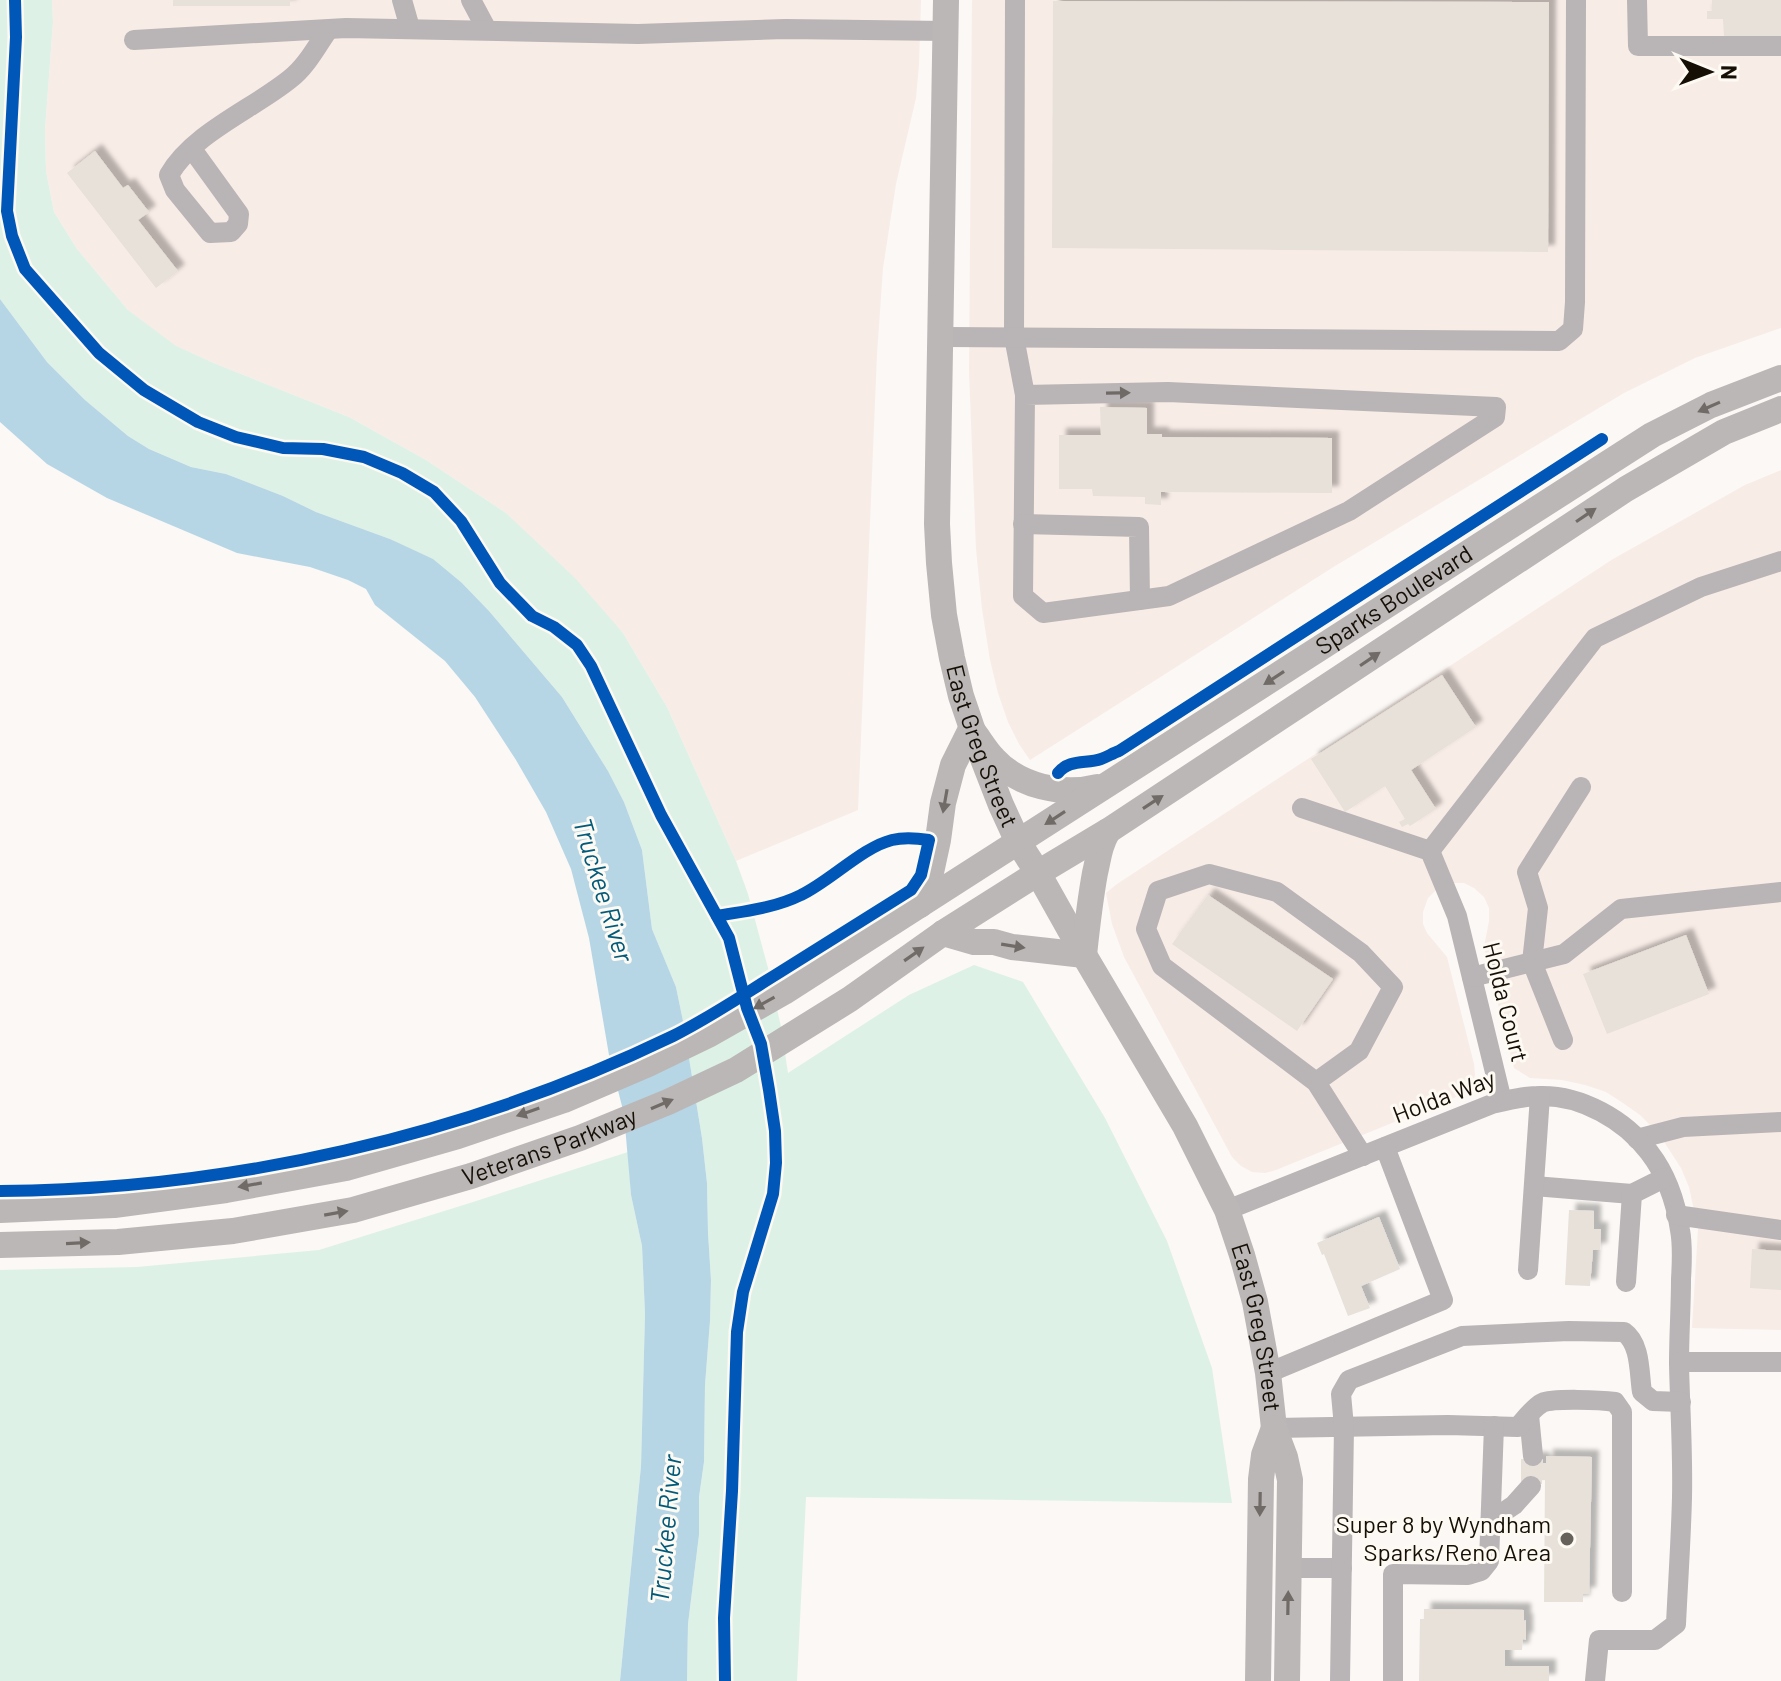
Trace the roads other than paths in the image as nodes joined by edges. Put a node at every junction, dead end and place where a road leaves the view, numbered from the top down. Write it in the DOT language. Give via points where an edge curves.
graph roads {
  1 [pos="402,0"];
  2 [pos="471,0"];
  3 [pos="946,0"];
  4 [pos="1015,0"];
  5 [pos="1576,0"];
  6 [pos="1637,0"];
  7 [pos="410,28"];
  8 [pos="328,30"];
  9 [pos="487,30"];
  10 [pos="946,31"];
  11 [pos="134,40"];
  12 [pos="1781,46"];
  13 [pos="192,149"];
  14 [pos="948,337"];
  15 [pos="1014,337"];
  16 [pos="1781,378"];
  17 [pos="1025,395"];
  18 [pos="1781,409"];
  19 [pos="1023,524"];
  20 [pos="1781,561"];
  21 [pos="1140,600"];
  22 [pos="971,729"];
  23 [pos="1108,784"];
  24 [pos="1581,787"];
  25 [pos="1302,808"];
  26 [pos="1108,831"];
  27 [pos="1018,842"];
  28 [pos="1430,851"];
  29 [pos="1038,873"];
  30 [pos="1781,892"];
  31 [pos="920,905"];
  32 [pos="943,933"];
  33 [pos="1084,955"];
  34 [pos="1532,962"];
  35 [pos="1472,977"];
  36 [pos="1563,1040"];
  37 [pos="1316,1082"];
  38 [pos="1540,1096"];
  39 [pos="1502,1101"];
  40 [pos="1781,1122"];
  41 [pos="1637,1139"];
  42 [pos="1385,1147"];
  43 [pos="1363,1156"];
  44 [pos="1664,1178"];
  45 [pos="1534,1186"];
  46 [pos="1632,1194"];
  47 [pos="0,1210"];
  48 [pos="1227,1210"];
  49 [pos="1676,1215"];
  50 [pos="1781,1230"];
  51 [pos="0,1245"];
  52 [pos="1528,1270"];
  53 [pos="1626,1282"];
  54 [pos="1679,1362"];
  55 [pos="1781,1362"];
  56 [pos="1268,1373"];
  57 [pos="1645,1395"];
  58 [pos="1681,1402"];
  59 [pos="1619,1408"];
  60 [pos="1529,1415"];
  61 [pos="1494,1426"];
  62 [pos="1344,1427"];
  63 [pos="1274,1428"];
  64 [pos="1533,1456"];
  65 [pos="1531,1486"];
  66 [pos="1490,1521"];
  67 [pos="1288,1568"];
  68 [pos="1342,1568"];
  69 [pos="1622,1592"];
  70 [pos="1258,1681"];
  71 [pos="1287,1681"];
  72 [pos="1340,1681"];
  73 [pos="1393,1681"];
  74 [pos="1595,1681"];
  1 -- 7 [label="street"];
  2 -- 9 [label="street"];
  3 -- 10 [label="main road, East Greg Street"];
  4 -- 15 [label="street"];
  5 -- 15 [label="street" via="1575,302 1573,329 1559,341"];
  6 -- 12 [label="street" via="1638,46"];
  7 -- 8 [label="street"];
  7 -- 9 [label="street"];
  8 -- 11 [label="street"];
  8 -- 13 [label="street" via="293,77"];
  9 -- 10 [label="street"];
  10 -- 22 [label="main road, East Greg Street" via="938,550 944,615"];
  14 -- 15 [label="street"];
  15 -- 17 [label="street"];
  16 -- 23 [label="main road, Sparks Boulevard, one-way" via="1652,435"];
  17 -- 19 [label="street"];
  17 -- 21 [label="street, one-way" via="1168,392 1496,407 1495,417 1349,511 1169,596"];
  26 -- 18 [label="main road, Sparks Boulevard, one-way" via="1626,489 1724,432"];
  19 -- 21 [label="street" via="1139,527"];
  19 -- 21 [label="street" via="1023,596 1043,613"];
  20 -- 28 [label="street" via="1701,587 1595,638"];
  22 -- 23 [label="main road" via="995,760 1019,778 1060,791"];
  22 -- 27 [label="main road, East Greg Street"];
  22 -- 31 [label="main road, one-way" via="953,765"];
  23 -- 27 [label="main road, Sparks Boulevard, one-way"];
  24 -- 34 [label="street" via="1527,872 1538,908"];
  25 -- 28 [label="street"];
  26 -- 29 [label="main road, Sparks Boulevard"];
  26 -- 33 [label="main road" via="1096,862"];
  27 -- 29 [label="main road, East Greg Street"];
  27 -- 31 [label="main road, Veterans Parkway"];
  28 -- 35 [label="street, Holda Court" via="1457,916"];
  29 -- 32 [label="main road, Veterans Parkway"];
  29 -- 33 [label="main road, East Greg Street"];
  30 -- 34 [label="street" via="1621,909 1564,954"];
  31 -- 47 [label="main road, Veterans Parkway, one-way" via="710,1034 564,1100 458,1136 346,1168 226,1190 114,1205"];
  32 -- 33 [label="main road, one-way" via="974,942"];
  51 -- 32 [label="main road, Veterans Parkway, one-way" via="118,1242 233,1231 353,1210 471,1176 580,1138 736,1070"];
  33 -- 48 [label="main road, East Greg Street" via="1185,1126"];
  34 -- 35 [label="street"];
  34 -- 36 [label="street"];
  35 -- 39 [label="street, Holda Court"];
  37 -- 37 [label="street" via="1162,966 1146,929 1158,891 1209,874 1277,892 1361,953 1393,987 1359,1051"];
  37 -- 43 [label="street"];
  38 -- 39 [label="street, Holda Way"];
  38 -- 41 [label="street, Holda Way" via="1587,1105"];
  38 -- 45 [label="street"];
  39 -- 42 [label="street, Holda Way"];
  40 -- 41 [label="street" via="1683,1127"];
  41 -- 44 [label="street, Holda Way"];
  42 -- 43 [label="street, Holda Way"];
  42 -- 56 [label="street" via="1443,1300"];
  43 -- 48 [label="street, Holda Way"];
  44 -- 46 [label="street"];
  44 -- 49 [label="street, Holda Way"];
  45 -- 46 [label="street"];
  45 -- 52 [label="street"];
  46 -- 53 [label="street"];
  48 -- 56 [label="main road, East Greg Street" via="1255,1302"];
  49 -- 50 [label="street"];
  49 -- 54 [label="street, Holda Way" via="1682,1262"];
  54 -- 55 [label="street"];
  54 -- 58 [label="street, Holda Way"];
  56 -- 63 [label="main road, East Greg Street"];
  57 -- 58 [label="street" via="1653,1401"];
  57 -- 59 [label="street"];
  57 -- 62 [label="street" via="1633,1341 1624,1332 1462,1336 1349,1380 1341,1394"];
  58 -- 74 [label="street, Holda Way" via="1676,1624 1655,1640 1599,1640"];
  59 -- 60 [label="street" via="1604,1400 1553,1401"];
  59 -- 69 [label="street"];
  60 -- 61 [label="street" via="1518,1427"];
  60 -- 64 [label="street"];
  61 -- 62 [label="street"];
  61 -- 66 [label="street"];
  62 -- 63 [label="street"];
  62 -- 68 [label="street"];
  63 -- 67 [label="main road, East Greg Street" via="1290,1480"];
  63 -- 70 [label="main road, East Greg Street, one-way" via="1261,1479"];
  65 -- 66 [label="street"];
  66 -- 73 [label="street" via="1489,1561 1481,1571 1393,1574"];
  67 -- 68 [label="street"];
  71 -- 67 [label="main road, East Greg Street, one-way"];
  68 -- 72 [label="street"];
}
